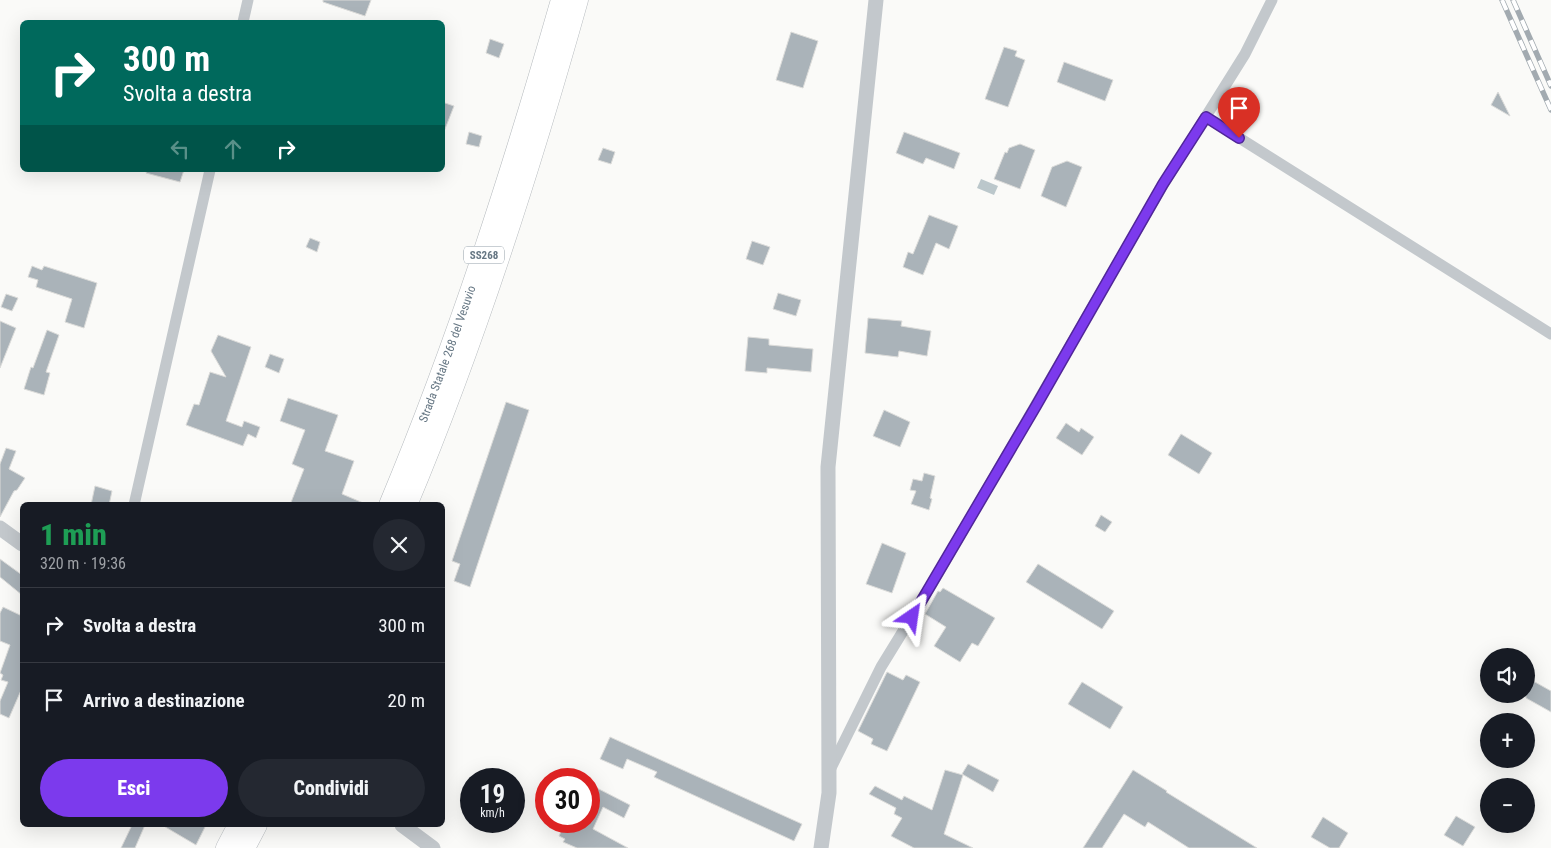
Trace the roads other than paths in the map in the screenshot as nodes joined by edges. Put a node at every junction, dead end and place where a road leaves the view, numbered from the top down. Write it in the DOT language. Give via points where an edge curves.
graph roads {
  1 [pos="248,0"];
  2 [pos="561,0"];
  3 [pos="578,0"];
  4 [pos="876,0"];
  5 [pos="1272,0"];
  6 [pos="243,20"];
  7 [pos="1206,117"];
  8 [pos="210,172"];
  9 [pos="1551,334"];
  10 [pos="135,502"];
  11 [pos="390,502"];
  12 [pos="408,502"];
  13 [pos="0,528"];
  14 [pos="20,543"];
  15 [pos="829,772"];
  16 [pos="237,827"];
  17 [pos="256,827"];
  18 [pos="405,827"];
  19 [pos="226,848"];
  20 [pos="245,848"];
  21 [pos="433,848"];
  22 [pos="821,848"];
  1 -- 6 [label="street"];
  2 -- 11 [label="highway, Strada Statale 268 del Vesuvio / SS268" via="483,258"];
  3 -- 12 [label="highway, Strada Statale 268 del Vesuvio / SS268" via="499,262"];
  4 -- 15 [label="street" via="828,467"];
  5 -- 7 [label="street" via="1245,54"];
  7 -- 9 [label="street"];
  7 -- 15 [label="street" via="1163,184 881,667"];
  8 -- 10 [label="street"];
  13 -- 14 [label="street"];
  15 -- 22 [label="street"];
  16 -- 19 [label="highway"];
  17 -- 20 [label="highway"];
  18 -- 21 [label="street"];
}
